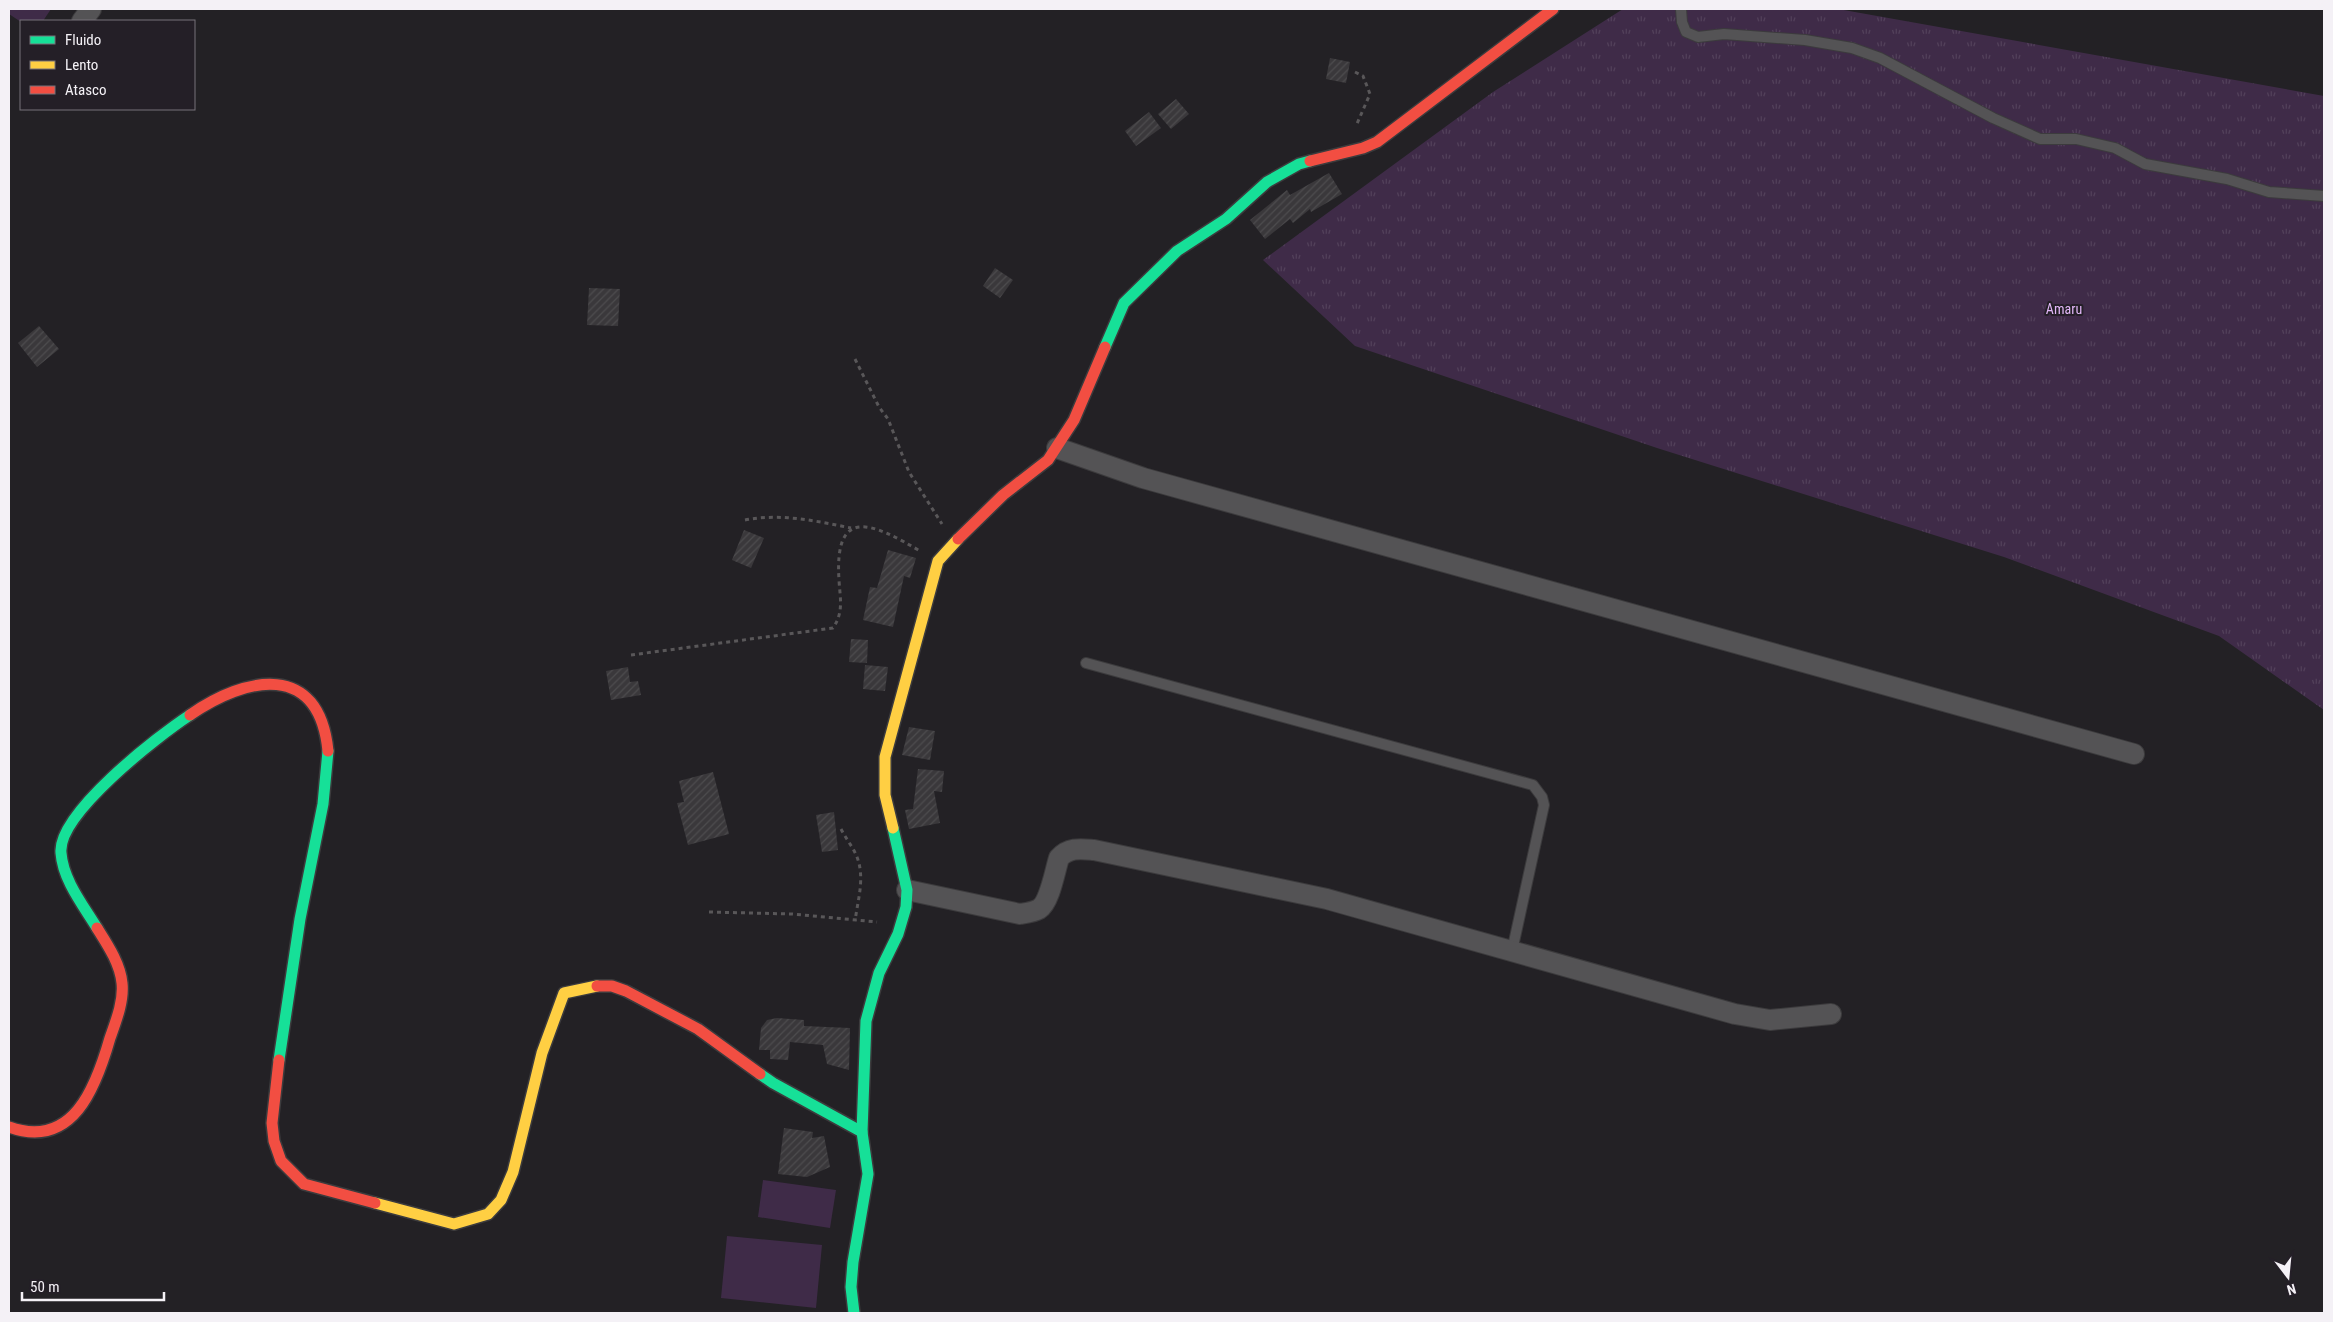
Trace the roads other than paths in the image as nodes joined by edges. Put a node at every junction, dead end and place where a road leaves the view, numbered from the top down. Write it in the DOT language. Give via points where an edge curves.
graph roads {
  1 [pos="91,9"];
  2 [pos="1553,9"];
  3 [pos="1681,9"];
  4 [pos="83,20"];
  5 [pos="2324,196"];
  6 [pos="1057,448"];
  7 [pos="1086,663"];
  8 [pos="2134,754"];
  9 [pos="907,890"];
  10 [pos="1512,951"];
  11 [pos="1831,1014"];
  12 [pos="9,1127"];
  13 [pos="862,1132"];
  14 [pos="854,1313"];
  1 -- 4 [label="street"];
  2 -- 6 [label="street" via="1378,142 1299,164 1267,182 1226,219 1177,251 1124,303 1074,420"];
  3 -- 5 [label="lane" via="1686,32 1698,37 1724,34 1804,40 1852,48 1880,58 2040,139 2076,139 2115,148 2145,164 2227,179 2269,192"];
  6 -- 8 [label="street" via="1143,478"];
  6 -- 9 [label="street" via="1048,460 1003,495 953,542 938,561 885,757 885,795"];
  7 -- 10 [label="lane" via="1533,785 1544,805"];
  9 -- 10 [label="street" via="1020,914 1040,908 1045,902 1063,853 1076,849 1094,850 1327,899"];
  9 -- 13 [label="street" via="898,934 879,973 866,1021"];
  10 -- 11 [label="street" via="1735,1014 1770,1020"];
  12 -- 13 [label="street" via="32,1134 45,1132 60,1127 72,1117 89,1094 103,1064 123,989 121,976 104,936 64,873 59,855 62,835 80,809 115,776 208,702 235,691 284,684 309,698 323,721 327,745 324,806 309,868 272,1122 274,1142 284,1168 304,1184 454,1224 488,1214 501,1200 513,1172 542,1053 557,1007 564,994 594,986 626,990 668,1012 698,1029 773,1083"];
  13 -- 14 [label="street" via="868,1174 853,1262"];
}
